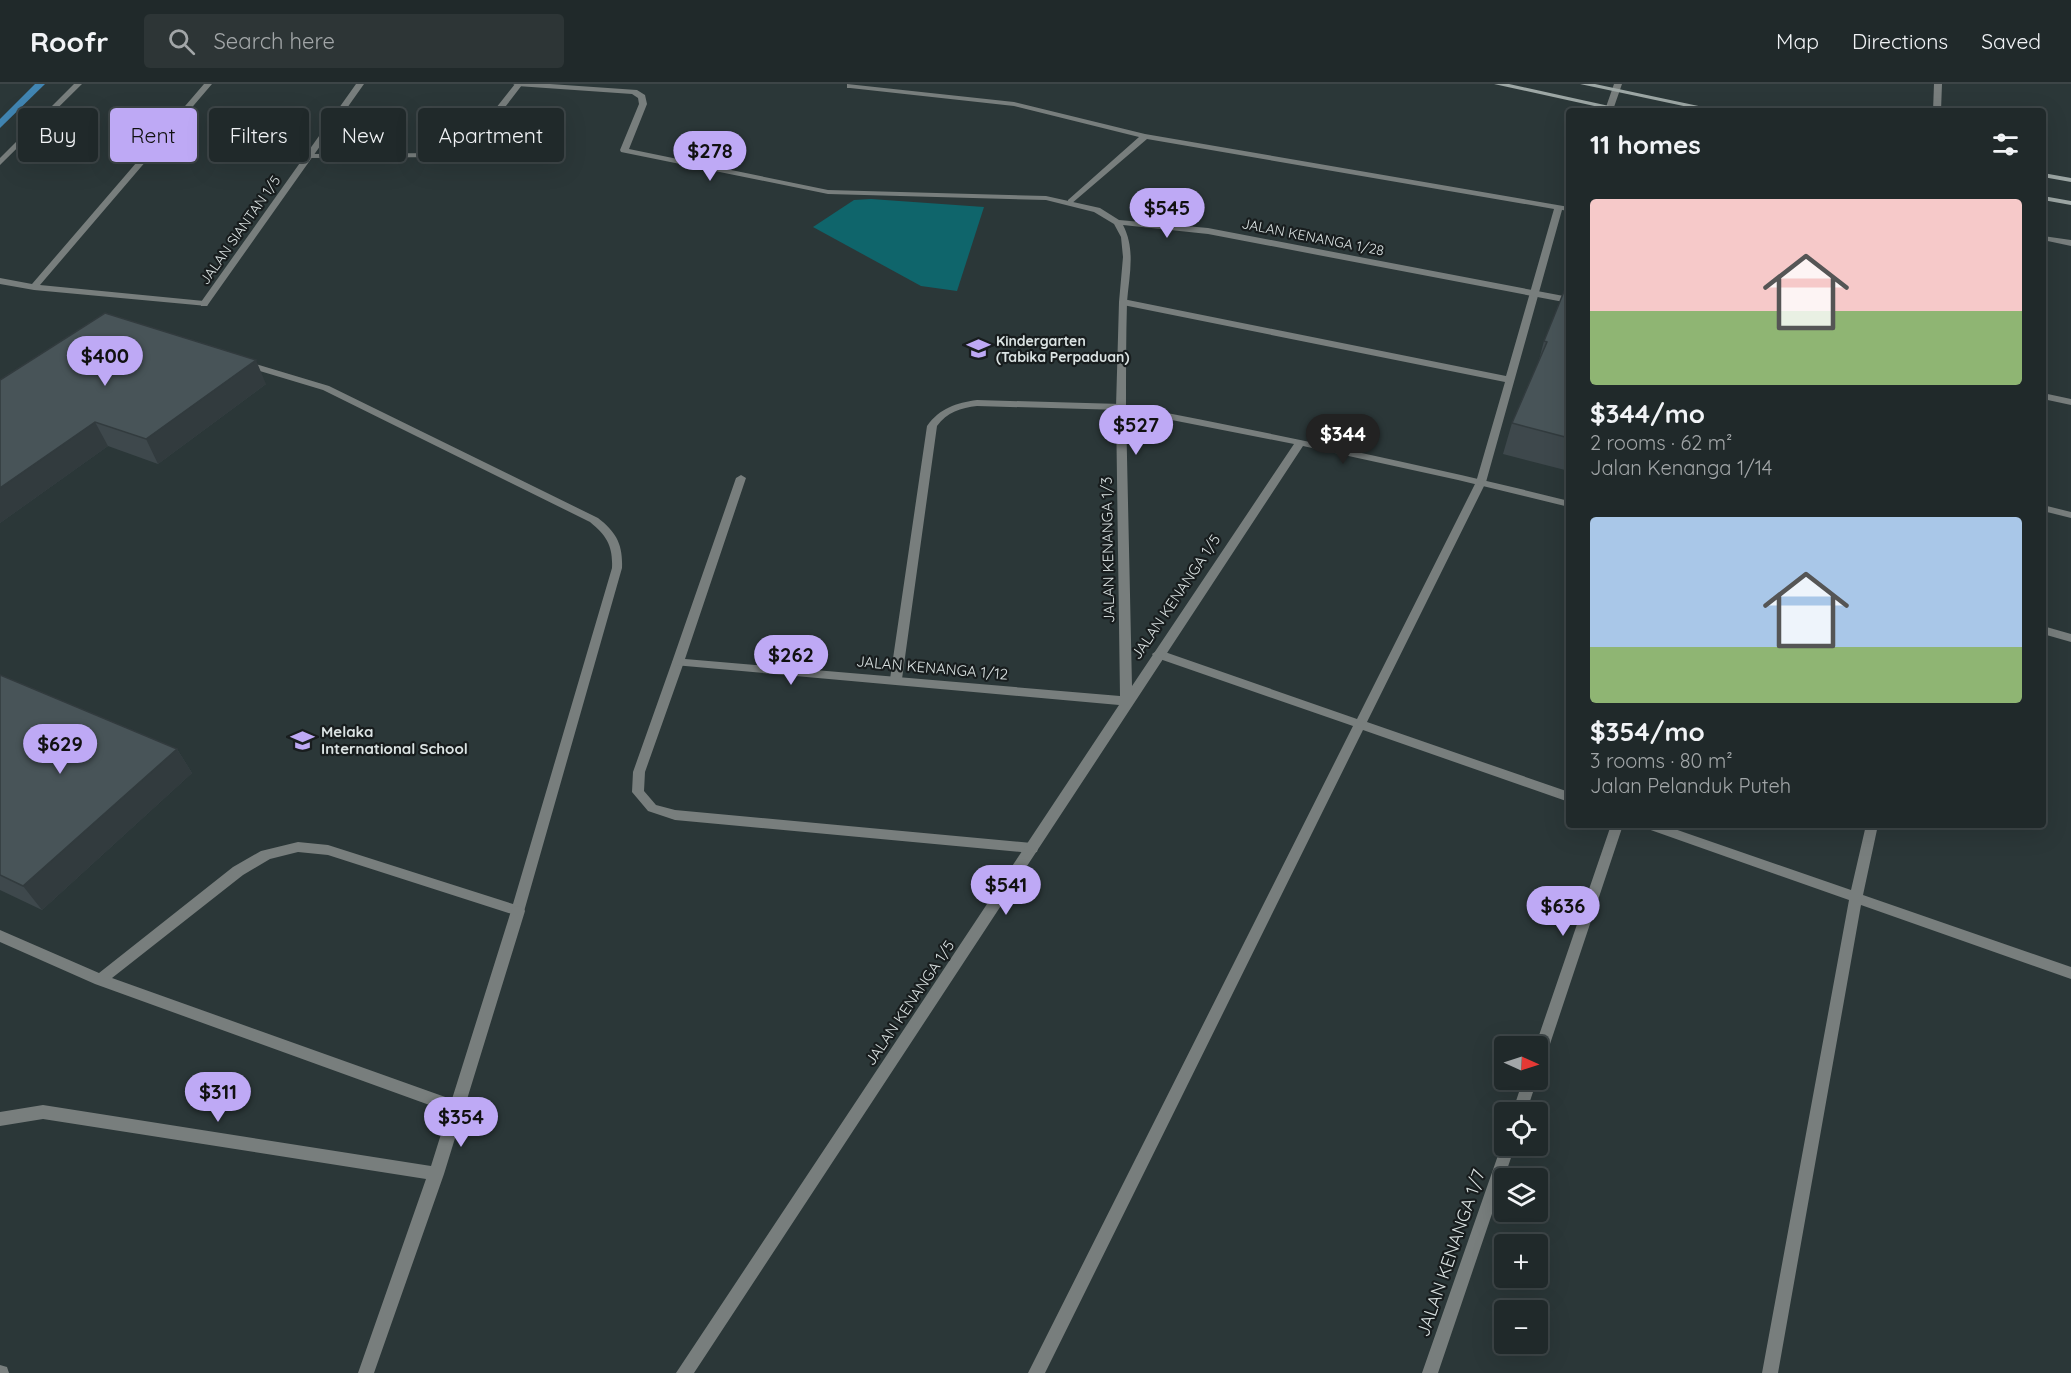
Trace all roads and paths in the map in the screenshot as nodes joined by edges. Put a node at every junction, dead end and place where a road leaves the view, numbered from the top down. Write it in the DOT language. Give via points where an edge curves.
graph roads {
  1 [pos="78,84"];
  2 [pos="208,84"];
  3 [pos="360,84"];
  4 [pos="517,84"];
  5 [pos="1498,84"];
  6 [pos="1584,84"];
  7 [pos="1938,84"];
  8 [pos="850,86"];
  9 [pos="1617,87"];
  10 [pos="1610,107"];
  11 [pos="1614,108"];
  12 [pos="1705,108"];
  13 [pos="1936,108"];
  14 [pos="1145,136"];
  15 [pos="310,156"];
  16 [pos="0,163"];
  17 [pos="2046,176"];
  18 [pos="2071,180"];
  19 [pos="2046,199"];
  20 [pos="1071,202"];
  21 [pos="2071,203"];
  22 [pos="1559,207"];
  23 [pos="1566,208"];
  24 [pos="1117,222"];
  25 [pos="2046,238"];
  26 [pos="2071,243"];
  27 [pos="0,281"];
  28 [pos="33,287"];
  29 [pos="1535,293"];
  30 [pos="1566,299"];
  31 [pos="1123,302"];
  32 [pos="235,361"];
  33 [pos="1510,380"];
  34 [pos="2046,397"];
  35 [pos="2071,402"];
  36 [pos="1121,407"];
  37 [pos="1301,442"];
  38 [pos="741,478"];
  39 [pos="1482,482"];
  40 [pos="1566,503"];
  41 [pos="2046,509"];
  42 [pos="2071,514"];
  43 [pos="2046,631"];
  44 [pos="2071,638"];
  45 [pos="1158,654"];
  46 [pos="678,663"];
  47 [pos="896,679"];
  48 [pos="1126,701"];
  49 [pos="1359,724"];
  50 [pos="1566,796"];
  51 [pos="1616,828"];
  52 [pos="1658,828"];
  53 [pos="1871,828"];
  54 [pos="1032,848"];
  55 [pos="1856,897"];
  56 [pos="518,911"];
  57 [pos="0,936"];
  58 [pos="2071,973"];
  59 [pos="99,980"];
  60 [pos="1546,1036"];
  61 [pos="457,1108"];
  62 [pos="0,1119"];
  63 [pos="1505,1156"];
  64 [pos="436,1174"];
  65 [pos="366,1373"];
  66 [pos="684,1373"];
  67 [pos="1036,1373"];
  68 [pos="1430,1373"];
  69 [pos="1770,1373"];
  1 -- 16 [label="street"];
  2 -- 28 [label="street"];
  3 -- 15 [label="street, JALAN SIANTAN 1/5"];
  4 -- 15 [label="street" via="476,139 464,148 444,154"];
  4 -- 20 [label="street, JALAN KENANGA 1/28" via="634,92 642,97 643,104 624,150 802,188 854,194 1014,196"];
  5 -- 10 [label="street"];
  6 -- 9 [label="street"];
  7 -- 13 [label="street"];
  8 -- 14 [label="street" via="1014,105"];
  9 -- 10 [label="street"];
  9 -- 12 [label="street"];
  10 -- 11 [label="street"];
  14 -- 20 [label="street"];
  14 -- 22 [label="street"];
  15 -- 28 [label="street, JALAN SIANTAN 1/5" via="204,304"];
  17 -- 18 [label="street"];
  19 -- 21 [label="street"];
  20 -- 24 [label="street, JALAN KENANGA 1/28" via="1097,210"];
  22 -- 23 [label="street"];
  22 -- 29 [label="street"];
  24 -- 29 [label="street, JALAN KENANGA 1/28" via="1208,231"];
  24 -- 31 [label="street, JALAN KENANGA 1/3" via="1125,237 1127,257"];
  25 -- 26 [label="street"];
  27 -- 28 [label="street"];
  29 -- 30 [label="street, JALAN KENANGA 1/28"];
  29 -- 33 [label="street"];
  31 -- 33 [label="street"];
  31 -- 36 [label="street, JALAN KENANGA 1/3"];
  32 -- 56 [label="street" via="326,388 594,520 610,533 618,549 617,568"];
  33 -- 39 [label="street"];
  34 -- 35 [label="street"];
  36 -- 37 [label="street"];
  36 -- 47 [label="street" via="976,403 939,414 932,426"];
  36 -- 48 [label="street, JALAN KENANGA 1/3"];
  37 -- 39 [label="street"];
  37 -- 45 [label="street, JALAN KENANGA 1/5"];
  38 -- 46 [label="street"];
  39 -- 40 [label="street"];
  39 -- 49 [label="street"];
  41 -- 42 [label="street"];
  43 -- 44 [label="street"];
  45 -- 48 [label="street, JALAN KENANGA 1/5"];
  45 -- 49 [label="street"];
  46 -- 47 [label="street, JALAN KENANGA 1/12"];
  46 -- 54 [label="street" via="639,772 639,792 652,808 675,815"];
  47 -- 48 [label="street, JALAN KENANGA 1/12"];
  48 -- 54 [label="street, JALAN KENANGA 1/5"];
  49 -- 50 [label="street"];
  49 -- 67 [label="street"];
  51 -- 60 [label="street"];
  52 -- 55 [label="street"];
  53 -- 55 [label="street"];
  54 -- 66 [label="street, JALAN KENANGA 1/5"];
  55 -- 58 [label="street"];
  55 -- 69 [label="street"];
  56 -- 59 [label="street" via="328,850 298,847 266,855 238,871"];
  56 -- 61 [label="street"];
  57 -- 59 [label="street"];
  59 -- 61 [label="street"];
  61 -- 64 [label="street"];
  62 -- 64 [label="street" via="43,1112"];
  63 -- 68 [label="street, JALAN KENANGA 1/7"];
  64 -- 65 [label="street"];
}
